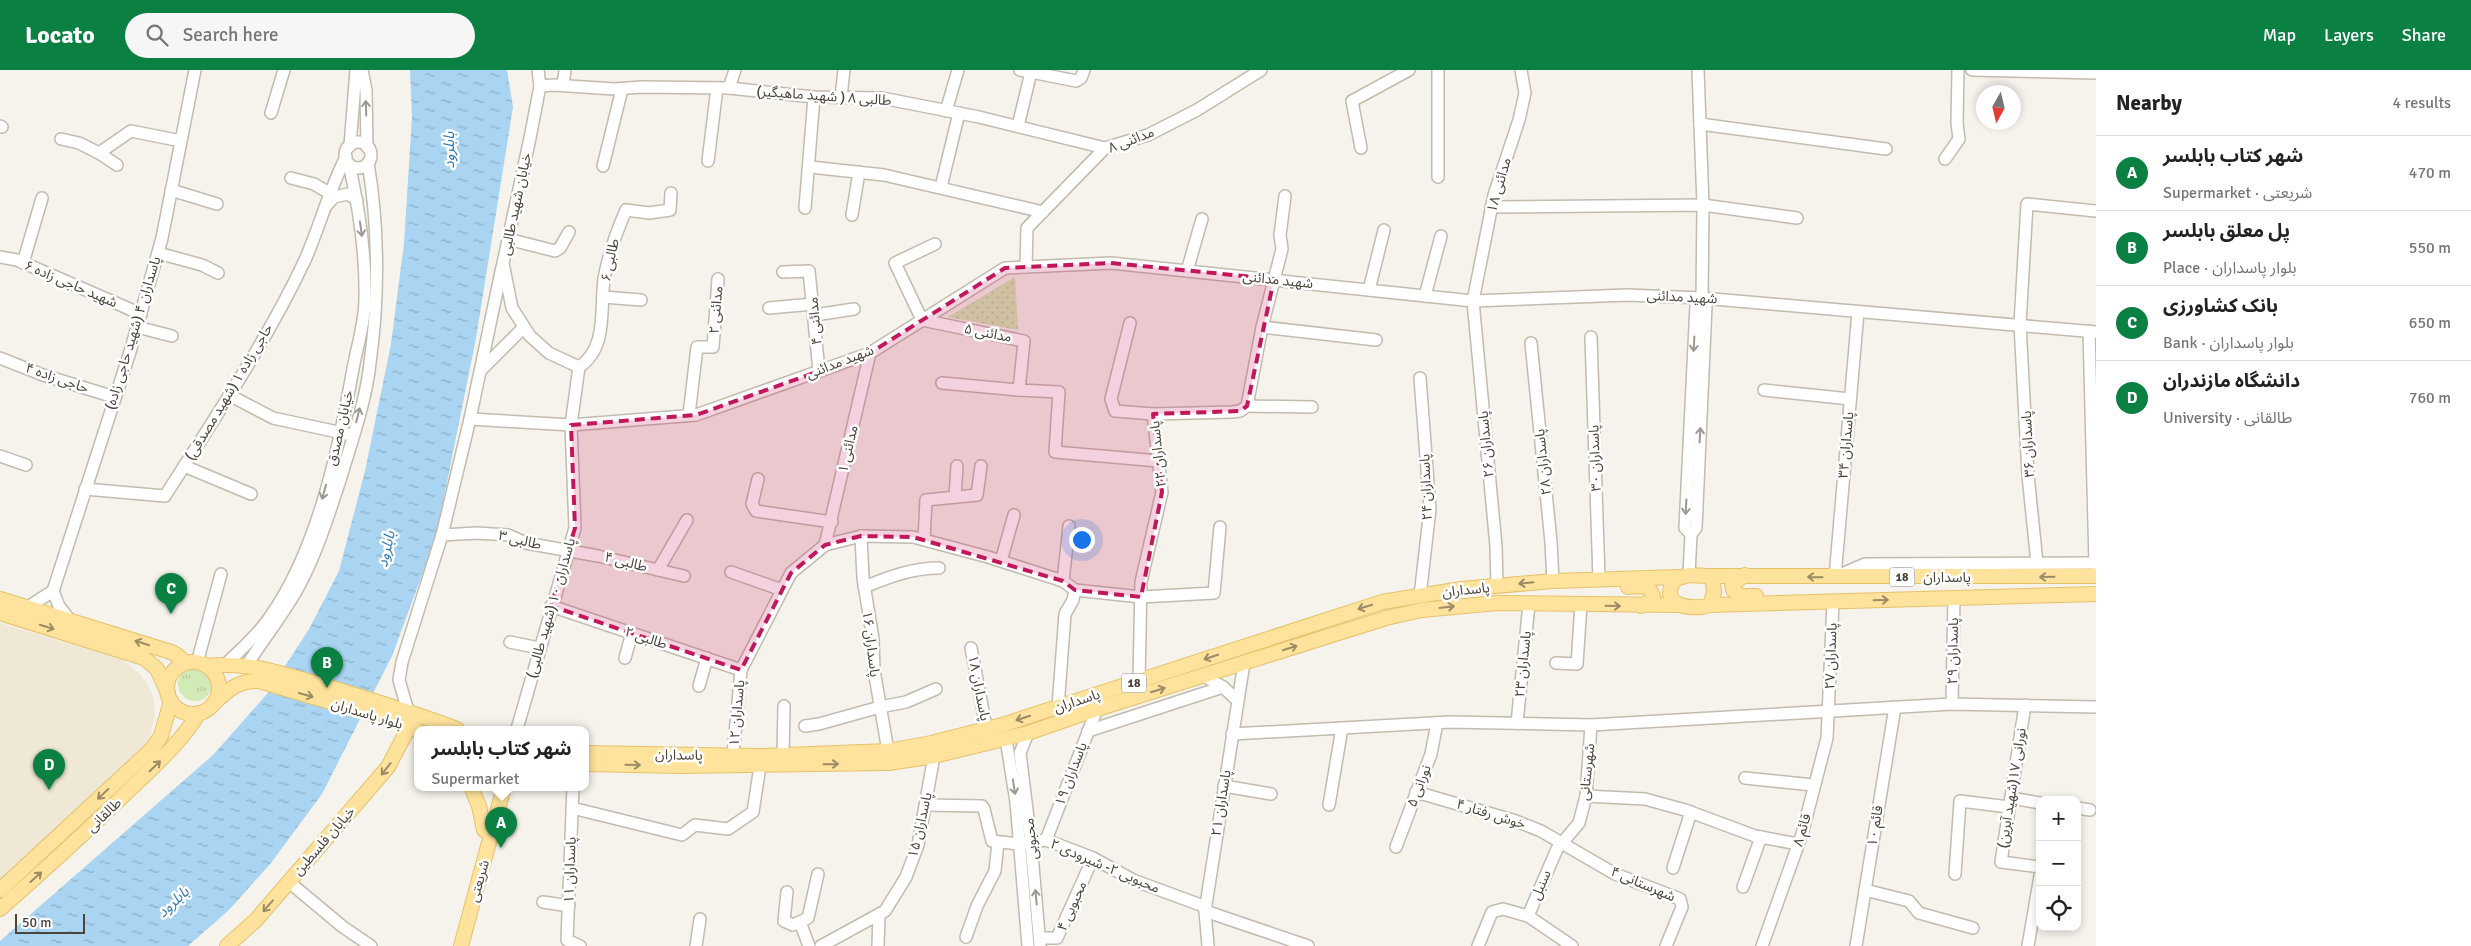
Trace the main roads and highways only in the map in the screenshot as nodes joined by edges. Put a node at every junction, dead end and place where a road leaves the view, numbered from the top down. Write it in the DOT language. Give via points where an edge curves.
graph roads {
  1 [pos="1745,575"];
  2 [pos="1684,576"];
  3 [pos="1708,576"];
  4 [pos="2096,576"];
  5 [pos="1558,580"];
  6 [pos="2096,594"];
  7 [pos="0,599"];
  8 [pos="1812,602"];
  9 [pos="1678,605"];
  10 [pos="1710,605"];
  11 [pos="1641,606"];
  12 [pos="0,613"];
  13 [pos="197,664"];
  14 [pos="262,675"];
  15 [pos="169,697"];
  16 [pos="214,702"];
  17 [pos="199,713"];
  18 [pos="1002,725"];
  19 [pos="407,726"];
  20 [pos="448,726"];
  21 [pos="164,727"];
  22 [pos="185,736"];
  23 [pos="988,736"];
  24 [pos="1006,739"];
  25 [pos="589,753"];
  26 [pos="589,764"];
  27 [pos="473,791"];
  28 [pos="495,791"];
  29 [pos="503,791"];
  30 [pos="484,830"];
  31 [pos="0,890"];
  32 [pos="0,909"];
  33 [pos="227,946"];
  34 [pos="452,946"];
  35 [pos="461,946"];
  1 -- 3 [label="main road, پاسداران / 18"];
  4 -- 1 [label="main road, پاسداران / 18, one-way"];
  1 -- 8 [label="main road" via="1732,584 1736,593"];
  2 -- 3 [label="main road, 18"];
  2 -- 5 [label="main road, پاسداران / 18"];
  2 -- 9 [label="main road" via="1675,579 1670,589 1672,600"];
  3 -- 10 [label="main road" via="1714,588"];
  5 -- 11 [label="main road" via="1587,586 1645,587 1653,596 1650,602"];
  5 -- 18 [label="main road, پاسداران / 18, one-way" via="1382,602"];
  8 -- 6 [label="main road, پاسداران / 18, one-way"];
  13 -- 7 [label="main road, one-way" via="171,652"];
  8 -- 10 [label="main road, پاسداران / 18"];
  9 -- 10 [label="main road, 18"];
  9 -- 11 [label="main road, پاسداران / 18"];
  24 -- 11 [label="main road, پاسداران / 18, one-way" via="1386,618 1422,610 1498,603"];
  12 -- 15 [label="main road, one-way" via="144,658 157,669"];
  13 -- 14 [label="main road, بلوار پاسداران" via="247,665"];
  13 -- 15 [label="main road" via="177,667 170,676"];
  13 -- 16 [label="main road" via="215,674 218,692"];
  14 -- 16 [label="main road, بلوار پاسداران" via="236,685"];
  14 -- 19 [label="main road, بلوار پاسداران, one-way"];
  14 -- 20 [label="main road, بلوار پاسداران" via="402,709"];
  15 -- 17 [label="main road" via="183,712"];
  15 -- 21 [label="main road, طالقانی"];
  16 -- 17 [label="main road"];
  17 -- 22 [label="main road, طالقانی"];
  18 -- 23 [label="main road, پاسداران / 18"];
  18 -- 24 [label="main road"];
  19 -- 33 [label="main road, خیابان فلسطین, one-way" via="402,744 388,767 256,920"];
  21 -- 22 [label="main road" via="178,727"];
  21 -- 31 [label="main road, طالقانی, one-way" via="152,749"];
  32 -- 22 [label="main road, طالقانی, one-way" via="78,840"];
  23 -- 24 [label="main road, پاسداران / 18"];
  23 -- 25 [label="main road, پاسداران / 18" via="888,751 783,756"];
  26 -- 23 [label="main road, پاسداران / 18, one-way" via="760,766 889,763 934,756"];
  27 -- 30 [label="main road"];
  28 -- 30 [label="main road, شریعتی"];
  29 -- 35 [label="main road, شریعتی"];
  30 -- 34 [label="main road, شریعتی"];
}
